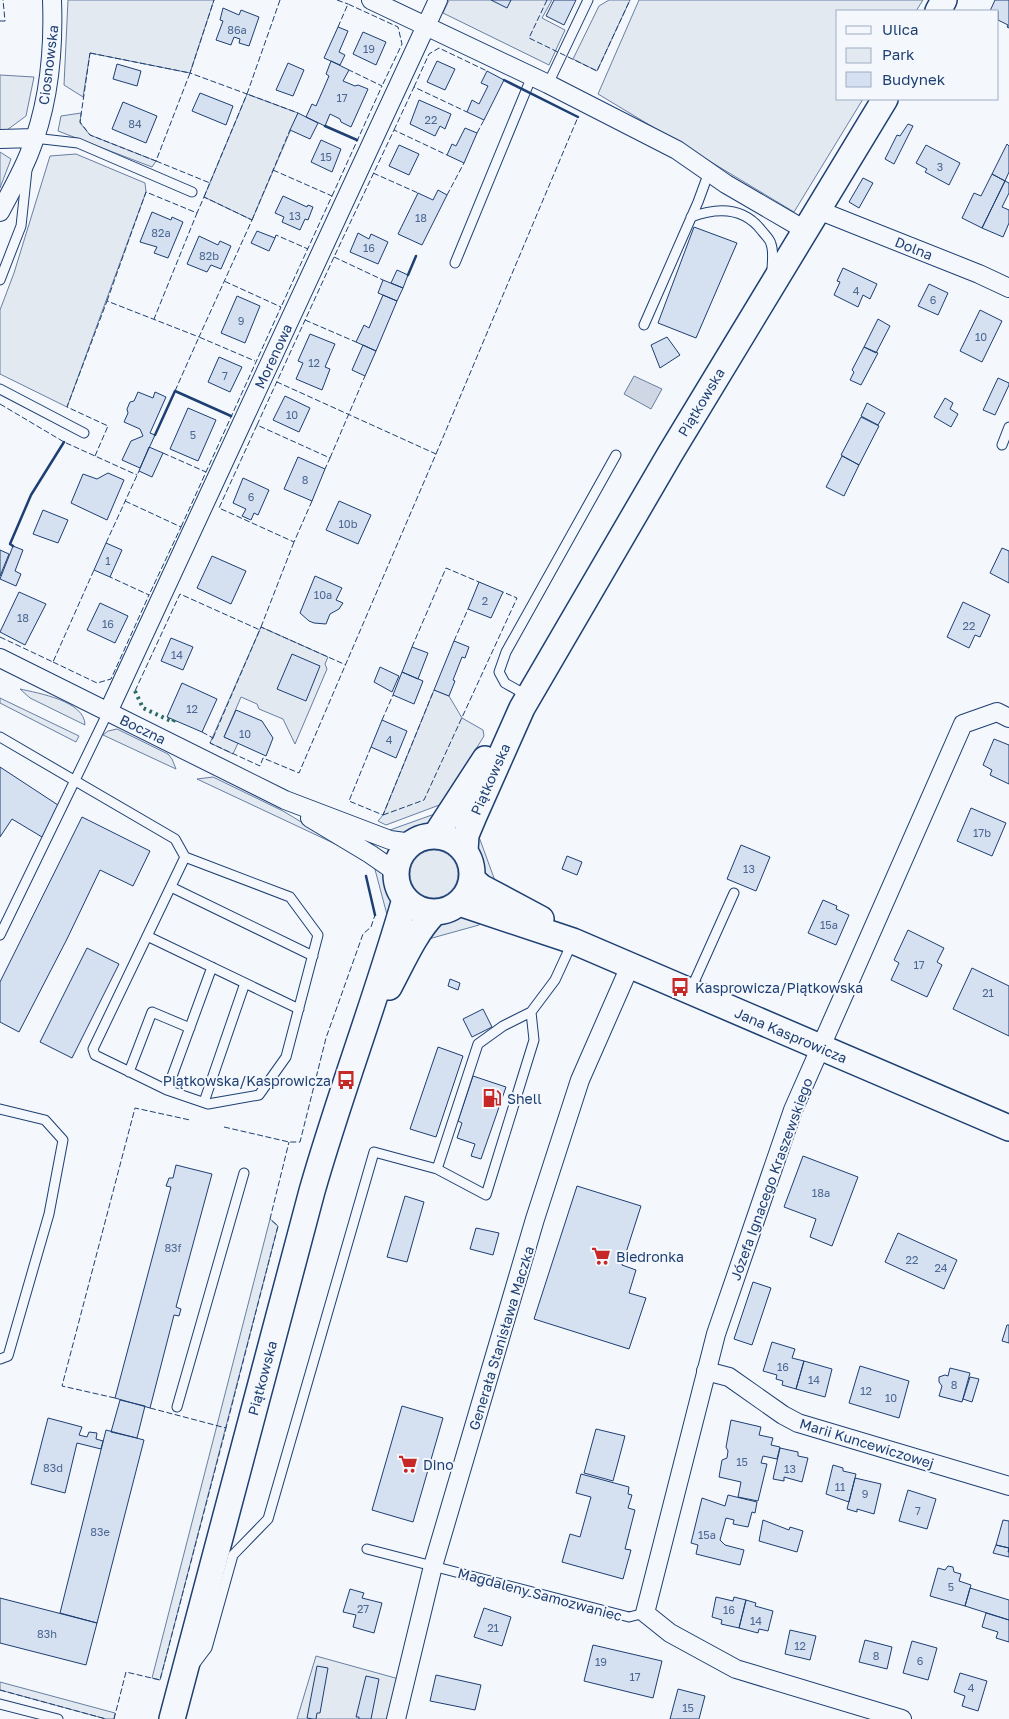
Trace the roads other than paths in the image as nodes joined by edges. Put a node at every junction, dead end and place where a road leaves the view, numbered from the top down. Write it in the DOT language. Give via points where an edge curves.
graph roads {
  1 [pos="52,0"];
  2 [pos="372,0"];
  3 [pos="438,0"];
  4 [pos="588,0"];
  5 [pos="426,26"];
  6 [pos="532,76"];
  7 [pos="548,84"];
  8 [pos="884,100"];
  9 [pos="0,139"];
  10 [pos="32,146"];
  11 [pos="709,172"];
  12 [pos="192,192"];
  13 [pos="818,210"];
  14 [pos="0,212"];
  15 [pos="691,217"];
  16 [pos="787,242"];
  17 [pos="455,263"];
  18 [pos="0,280"];
  19 [pos="1009,288"];
  20 [pos="644,325"];
  21 [pos="0,389"];
  22 [pos="1009,427"];
  23 [pos="84,433"];
  24 [pos="1002,444"];
  25 [pos="616,455"];
  26 [pos="0,658"];
  27 [pos="525,702"];
  28 [pos="108,712"];
  29 [pos="1009,718"];
  30 [pos="0,737"];
  31 [pos="75,780"];
  32 [pos="286,800"];
  33 [pos="423,839"];
  34 [pos="465,851"];
  35 [pos="186,857"];
  36 [pos="396,872"];
  37 [pos="472,878"];
  38 [pos="171,887"];
  39 [pos="734,893"];
  40 [pos="405,899"];
  41 [pos="459,904"];
  42 [pos="434,912"];
  43 [pos="0,935"];
  44 [pos="147,936"];
  45 [pos="573,941"];
  46 [pos="313,956"];
  47 [pos="630,966"];
  48 [pos="212,968"];
  49 [pos="245,983"];
  50 [pos="690,992"];
  51 [pos="299,1009"];
  52 [pos="531,1012"];
  53 [pos="190,1028"];
  54 [pos="361,1040"];
  55 [pos="821,1048"];
  56 [pos="129,1072"];
  57 [pos="166,1090"];
  58 [pos="204,1102"];
  59 [pos="0,1109"];
  60 [pos="1009,1128"];
  61 [pos="437,1169"];
  62 [pos="244,1173"];
  63 [pos="0,1360"];
  64 [pos="706,1371"];
  65 [pos="176,1407"];
  66 [pos="1009,1486"];
  67 [pos="366,1548"];
  68 [pos="433,1566"];
  69 [pos="645,1614"];
  70 [pos="181,1685"];
  71 [pos="0,1704"];
  72 [pos="58,1719"];
  73 [pos="172,1719"];
  74 [pos="396,1719"];
  75 [pos="902,1719"];
  1 -- 10 [label="street, Ciosnowska" via="53,42 46,97"];
  2 -- 5 [label="street"];
  3 -- 5 [label="street, Morenowa"];
  4 -- 7 [label="lane"];
  5 -- 6 [label="street"];
  5 -- 28 [label="street, Morenowa"];
  6 -- 7 [label="street"];
  6 -- 17 [label="lane"];
  7 -- 11 [label="street" via="676,150"];
  8 -- 13 [label="main road, Piątkowska"];
  9 -- 10 [label="street"];
  10 -- 12 [label="lane" via="78,144"];
  10 -- 14 [label="street, Ciosnowska"];
  10 -- 18 [label="lane" via="20,226"];
  11 -- 15 [label="lane"];
  11 -- 16 [label="street"];
  13 -- 16 [label="main road, Piątkowska"];
  13 -- 19 [label="street, Dolna"];
  15 -- 16 [label="lane" via="706,212 738,212"];
  15 -- 20 [label="lane"];
  16 -- 27 [label="main road, Piątkowska" via="772,286"];
  21 -- 23 [label="lane"];
  22 -- 24 [label="lane"];
  25 -- 27 [label="lane" via="506,652 499,672 505,683"];
  26 -- 28 [label="street, Boczna"];
  27 -- 33 [label="main road, Piątkowska"];
  27 -- 34 [label="main road, Piątkowska" via="468,829"];
  28 -- 31 [label="lane"];
  28 -- 32 [label="street, Boczna"];
  29 -- 55 [label="street, Józefa Ignacego Kraszewskiego" via="997,712 963,724"];
  30 -- 31 [label="lane"];
  31 -- 35 [label="lane" via="175,839"];
  31 -- 43 [label="lane"];
  32 -- 33 [label="street, Boczna" via="390,840"];
  32 -- 36 [label="street, Boczna"];
  33 -- 34 [label="main road" via="446,838"];
  33 -- 36 [label="main road" via="404,851"];
  34 -- 37 [label="main road" via="470,859"];
  35 -- 38 [label="lane"];
  35 -- 46 [label="lane" via="290,897 318,935"];
  36 -- 40 [label="main road"];
  37 -- 41 [label="main road" via="468,892"];
  37 -- 45 [label="main road, Jana Kasprowicza" via="481,887"];
  38 -- 44 [label="lane"];
  38 -- 46 [label="lane"];
  39 -- 50 [label="lane"];
  40 -- 42 [label="main road" via="423,911"];
  40 -- 54 [label="main road, Piątkowska"];
  41 -- 42 [label="main road"];
  41 -- 45 [label="main road, Jana Kasprowicza"];
  42 -- 54 [label="main road, Piątkowska" via="413,940"];
  44 -- 48 [label="lane"];
  44 -- 56 [label="lane" via="93,1049 95,1055"];
  45 -- 47 [label="main road, Jana Kasprowicza"];
  45 -- 52 [label="lane" via="555,980"];
  46 -- 51 [label="lane"];
  47 -- 50 [label="main road, Jana Kasprowicza"];
  47 -- 68 [label="street, Generała Stanisława Maczka" via="580,1080"];
  48 -- 49 [label="lane"];
  48 -- 53 [label="lane"];
  49 -- 51 [label="lane"];
  49 -- 58 [label="lane"];
  50 -- 55 [label="main road, Jana Kasprowicza"];
  51 -- 58 [label="lane" via="286,1057 259,1095"];
  52 -- 61 [label="lane" via="478,1044"];
  52 -- 61 [label="lane" via="534,1040 486,1195"];
  53 -- 56 [label="lane" via="152,1012"];
  53 -- 57 [label="lane"];
  54 -- 70 [label="main road, Piątkowska" via="312,1191"];
  55 -- 60 [label="main road, Jana Kasprowicza"];
  55 -- 64 [label="street, Józefa Ignacego Kraszewskiego" via="793,1110"];
  56 -- 57 [label="lane"];
  57 -- 58 [label="lane"];
  59 -- 63 [label="lane" via="45,1120 63,1140 49,1214 8,1356"];
  61 -- 70 [label="lane" via="374,1152 268,1520 232,1555 207,1648"];
  62 -- 65 [label="lane"];
  64 -- 66 [label="street, Marii Kuncewiczowej" via="729,1377 798,1423"];
  64 -- 69 [label="street, Józefa Ignacego Kraszewskiego"];
  67 -- 68 [label="lane, Magdaleny Samozwaniec"];
  68 -- 69 [label="lane, Magdaleny Samozwaniec" via="629,1617"];
  68 -- 74 [label="street, Generała Stanisława Maczka"];
  69 -- 75 [label="street" via="670,1633 736,1669"];
  70 -- 73 [label="main road, Piątkowska"];
  71 -- 72 [label="lane"];
}
